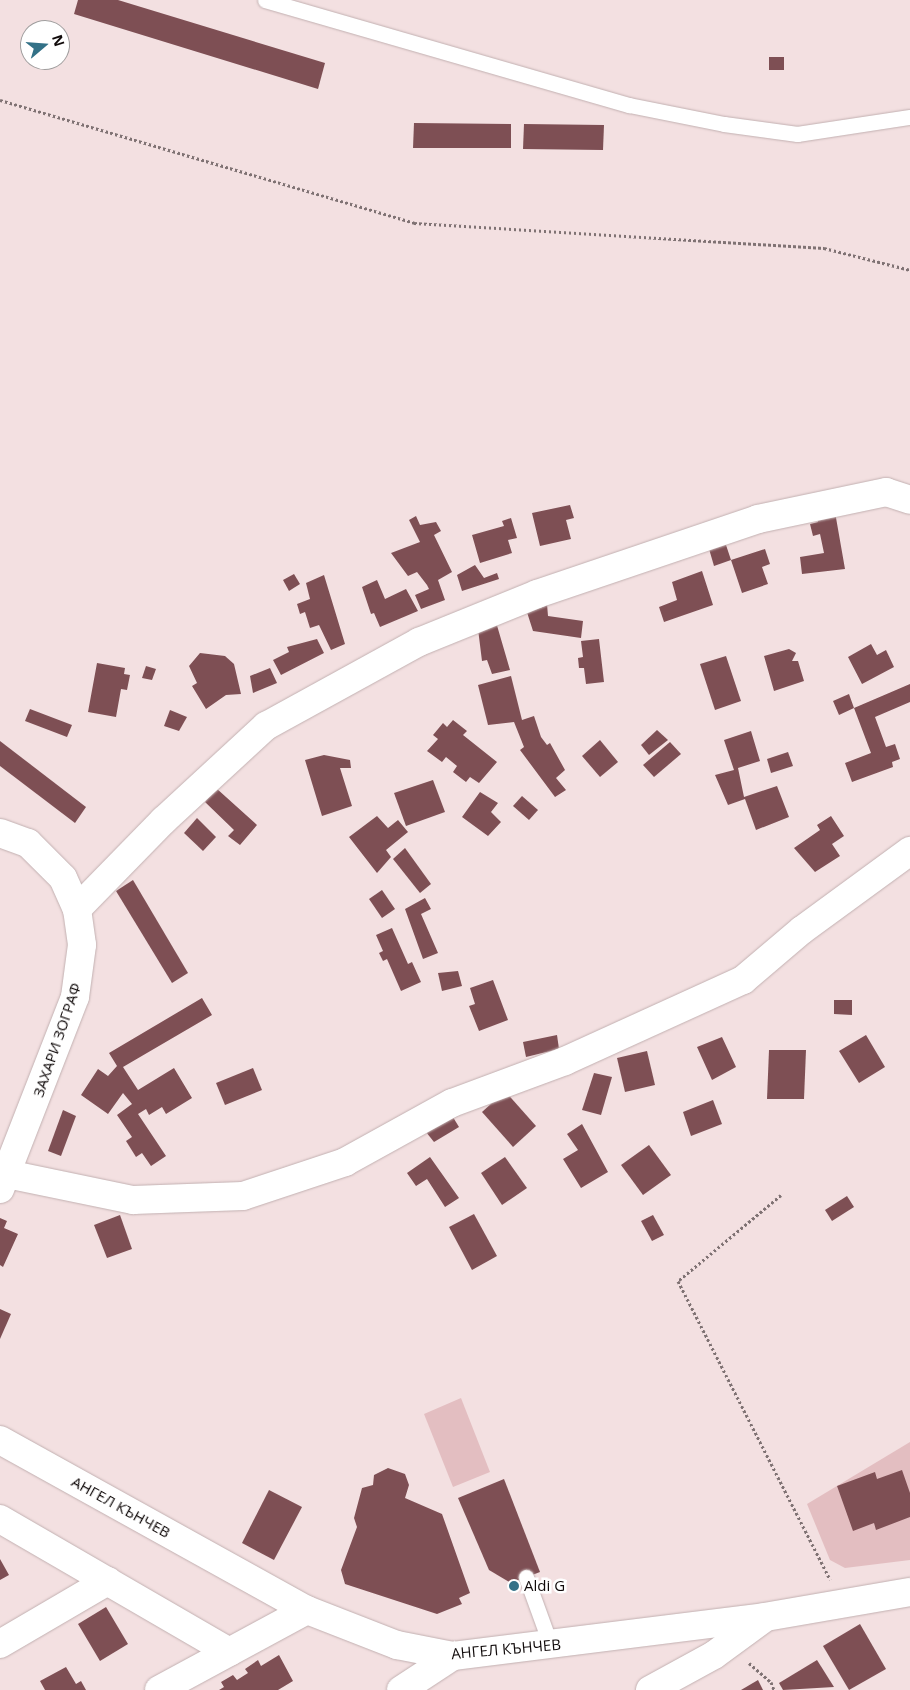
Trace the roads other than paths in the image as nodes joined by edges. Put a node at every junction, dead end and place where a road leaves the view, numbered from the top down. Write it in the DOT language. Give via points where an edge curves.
graph roads {
  1 [pos="265,0"];
  2 [pos="910,117"];
  3 [pos="910,500"];
  4 [pos="0,833"];
  5 [pos="910,851"];
  6 [pos="77,909"];
  7 [pos="3,1181"];
  8 [pos="0,1440"];
  9 [pos="0,1518"];
  10 [pos="526,1577"];
  11 [pos="108,1581"];
  12 [pos="910,1592"];
  13 [pos="307,1610"];
  14 [pos="765,1618"];
  15 [pos="0,1644"];
  16 [pos="551,1646"];
  17 [pos="229,1652"];
  18 [pos="453,1656"];
  19 [pos="159,1690"];
  20 [pos="401,1690"];
  21 [pos="650,1690"];
  1 -- 2 [label="lane" via="629,105 743,127 797,134"];
  3 -- 6 [label="street" via="886,492 758,519 537,594 419,642 266,726 164,820"];
  4 -- 6 [label="street, ЗАХАРИ ЗОГРАФ" via="28,843 48,860 63,878"];
  5 -- 7 [label="street" via="802,930 743,980 565,1061 452,1103 345,1162 234,1196 134,1200"];
  6 -- 7 [label="street, ЗАХАРИ ЗОГРАФ" via="82,953 75,997"];
  8 -- 13 [label="street, АНГЕЛ КЪНЧЕВ"];
  9 -- 11 [label="street"];
  10 -- 16 [label="lane"];
  11 -- 15 [label="street"];
  11 -- 17 [label="street"];
  12 -- 14 [label="street, АНГЕЛ КЪНЧЕВ"];
  13 -- 17 [label="street"];
  13 -- 18 [label="street, АНГЕЛ КЪНЧЕВ" via="397,1645"];
  14 -- 16 [label="street, АНГЕЛ КЪНЧЕВ"];
  14 -- 21 [label="street" via="714,1655"];
  16 -- 18 [label="street, АНГЕЛ КЪНЧЕВ"];
  17 -- 19 [label="street"];
  18 -- 20 [label="street"];
}
